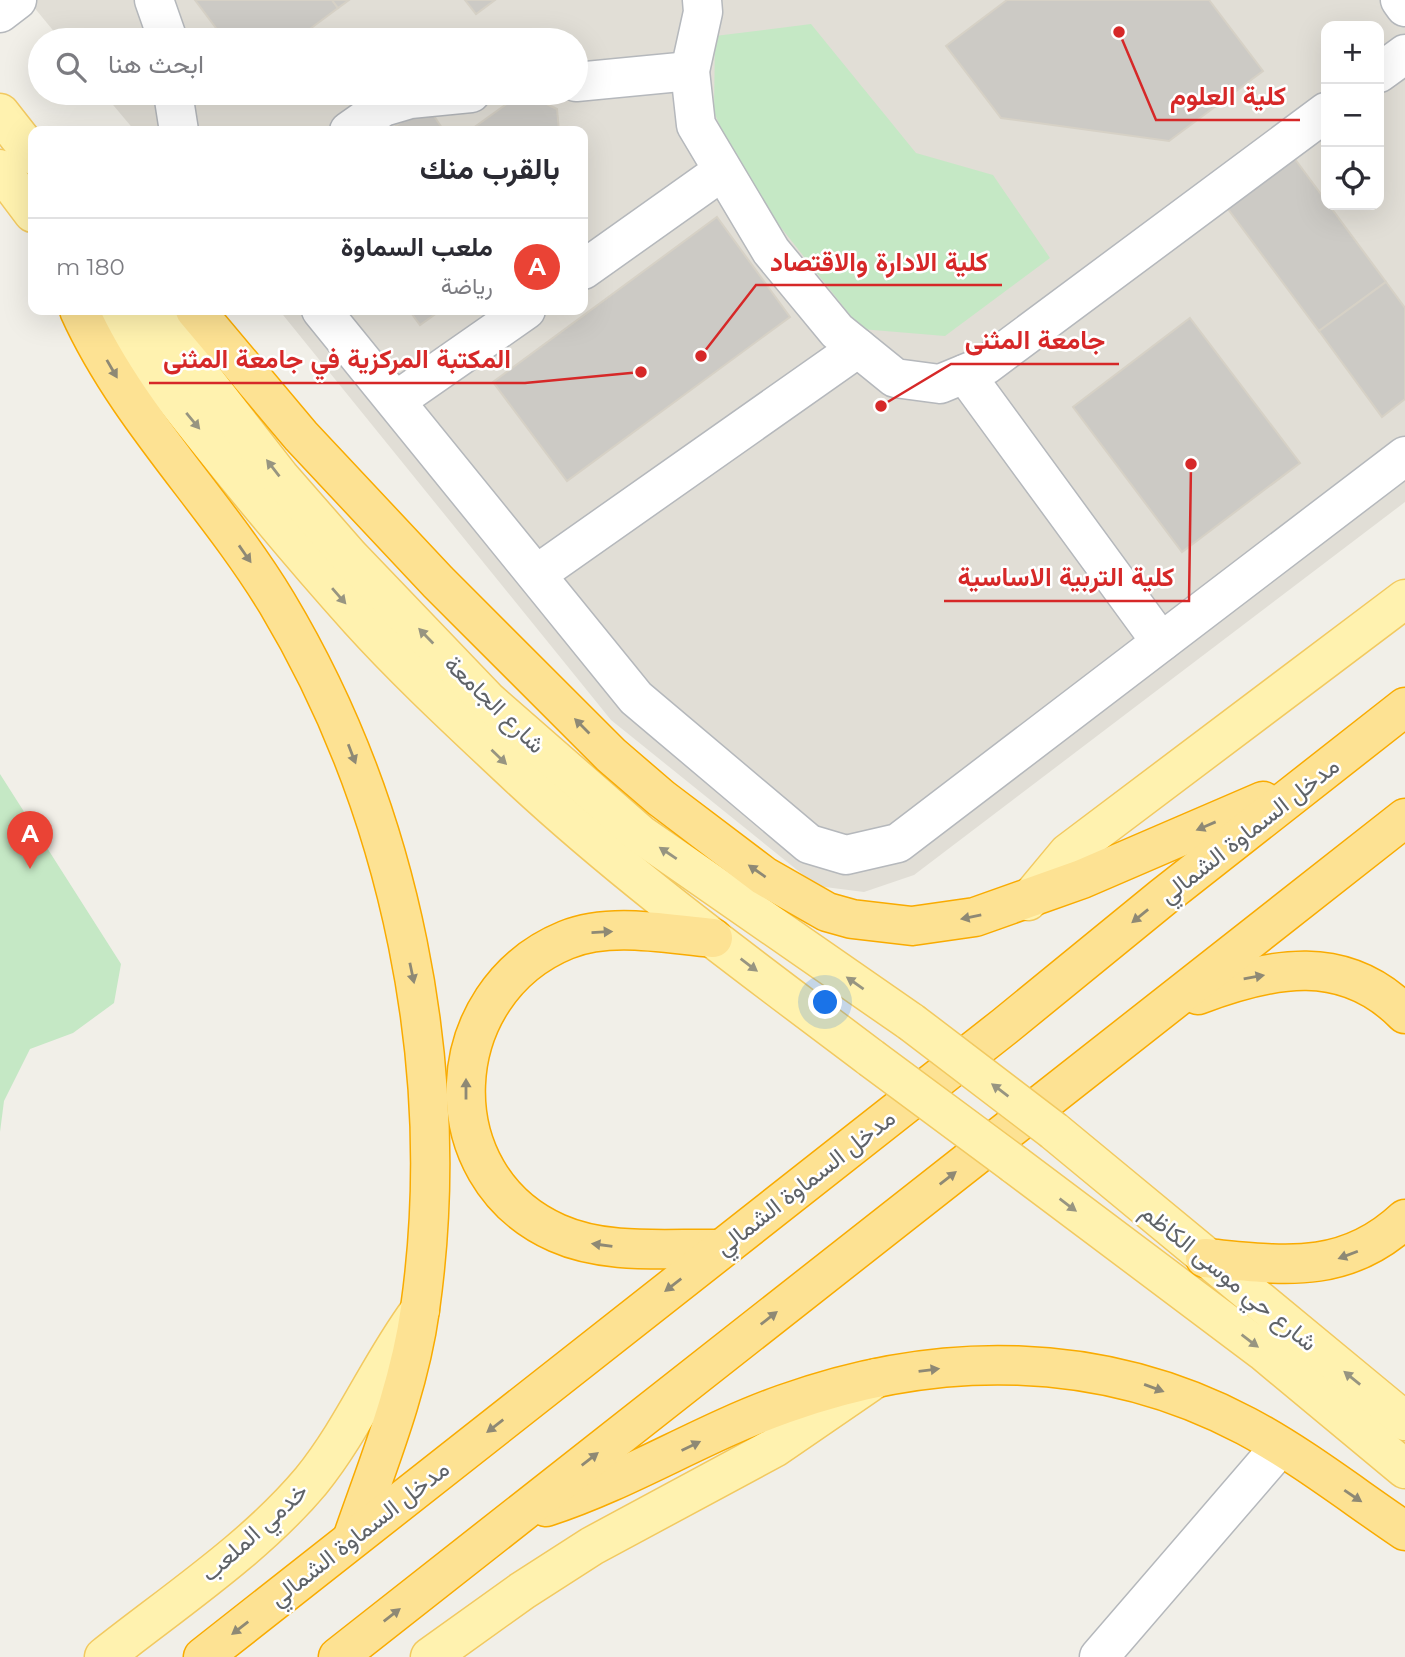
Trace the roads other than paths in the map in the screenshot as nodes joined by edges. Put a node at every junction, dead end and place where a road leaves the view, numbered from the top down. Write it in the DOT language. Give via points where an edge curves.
graph roads {
  1 [pos="17,0"];
  2 [pos="154,0"];
  3 [pos="702,0"];
  4 [pos="1400,0"];
  5 [pos="1405,7"];
  6 [pos="0,13"];
  7 [pos="164,28"];
  8 [pos="1405,54"];
  9 [pos="1384,69"];
  10 [pos="690,71"];
  11 [pos="588,81"];
  12 [pos="175,105"];
  13 [pos="390,105"];
  14 [pos="1,116"];
  15 [pos="1321,116"];
  16 [pos="178,126"];
  17 [pos="356,126"];
  18 [pos="28,149"];
  19 [pos="0,169"];
  20 [pos="722,173"];
  21 [pos="28,206"];
  22 [pos="588,267"];
  23 [pos="82,315"];
  24 [pos="110,315"];
  25 [pos="154,315"];
  26 [pos="199,315"];
  27 [pos="325,315"];
  28 [pos="519,315"];
  29 [pos="858,348"];
  30 [pos="965,374"];
  31 [pos="397,400"];
  32 [pos="1405,456"];
  33 [pos="537,574"];
  34 [pos="1405,599"];
  35 [pos="1161,642"];
  36 [pos="1405,707"];
  37 [pos="1313,779"];
  38 [pos="1405,818"];
  39 [pos="1028,901"];
  40 [pos="713,938"];
  41 [pos="1167,1007"];
  42 [pos="1405,1014"];
  43 [pos="1054,1132"];
  44 [pos="1405,1219"];
  45 [pos="719,1249"];
  46 [pos="1205,1258"];
  47 [pos="420,1310"];
  48 [pos="877,1377"];
  49 [pos="1405,1421"];
  50 [pos="1280,1447"];
  51 [pos="1405,1469"];
  52 [pos="514,1518"];
  53 [pos="1405,1531"];
  54 [pos="352,1539"];
  55 [pos="104,1657"];
  56 [pos="204,1657"];
  57 [pos="338,1657"];
  58 [pos="430,1657"];
  59 [pos="1099,1657"];
  1 -- 6 [label="street"];
  2 -- 7 [label="street"];
  3 -- 10 [label="street"];
  4 -- 5 [label="street"];
  8 -- 9 [label="street"];
  10 -- 11 [label="street"];
  10 -- 20 [label="street" via="696,125"];
  12 -- 16 [label="street"];
  13 -- 17 [label="street"];
  14 -- 18 [label="main road"];
  15 -- 30 [label="street" via="986,365"];
  19 -- 21 [label="main road"];
  20 -- 22 [label="street"];
  20 -- 29 [label="street" via="771,251 837,331"];
  23 -- 47 [label="highway, one-way" via="117,379 278,604 338,718 375,811 416,993 429,1119 427,1237"];
  24 -- 40 [label="main road, one-way" via="360,620 511,769"];
  43 -- 25 [label="main road, شارع الجامعة, one-way, bridge" via="911,1022 640,834 487,700 280,478"];
  39 -- 26 [label="highway, one-way" via="975,917 912,926 887,924 827,912 764,876 611,755 310,446"];
  27 -- 31 [label="street"];
  28 -- 31 [label="street"];
  29 -- 30 [label="street" via="895,378 940,384"];
  29 -- 33 [label="street"];
  30 -- 35 [label="street"];
  31 -- 33 [label="street"];
  32 -- 35 [label="street"];
  33 -- 35 [label="street" via="636,698 808,844 846,855 898,844"];
  34 -- 39 [label="main road" via="1068,853"];
  36 -- 37 [label="highway, مدخل السماوة الشمالي"];
  37 -- 39 [label="highway, one-way"];
  37 -- 45 [label="highway, مدخل السماوة الشمالي, one-way"];
  38 -- 41 [label="highway"];
  45 -- 40 [label="highway, one-way" via="611,1247 580,1242 534,1221 503,1191 474,1146 465,1093 470,1049 479,1023 505,982 538,956 587,933 627,931"];
  40 -- 51 [label="main road, one-way, bridge" via="1264,1351"];
  41 -- 42 [label="highway, one-way" via="1238,979 1303,970 1352,977 1374,988"];
  52 -- 41 [label="highway, one-way"];
  43 -- 46 [label="main road, شارع حي موسى الكاظم"];
  44 -- 46 [label="highway, one-way" via="1384,1237 1343,1259 1293,1264"];
  45 -- 54 [label="highway, مدخل السماوة الشمالي, one-way"];
  49 -- 46 [label="main road, شارع حي موسى الكاظم, one-way"];
  47 -- 54 [label="highway" via="405,1385"];
  47 -- 55 [label="main road, خدمي الملعب" via="332,1454 309,1482 262,1530"];
  48 -- 50 [label="highway, one-way" via="1014,1365 1103,1373 1193,1402"];
  52 -- 48 [label="highway, one-way" via="596,1489 782,1405"];
  48 -- 58 [label="main road" via="774,1448 592,1546"];
  50 -- 53 [label="highway, one-way"];
  50 -- 59 [label="street"];
  57 -- 52 [label="highway, one-way"];
  54 -- 56 [label="highway, مدخل السماوة الشمالي, one-way"];
}
